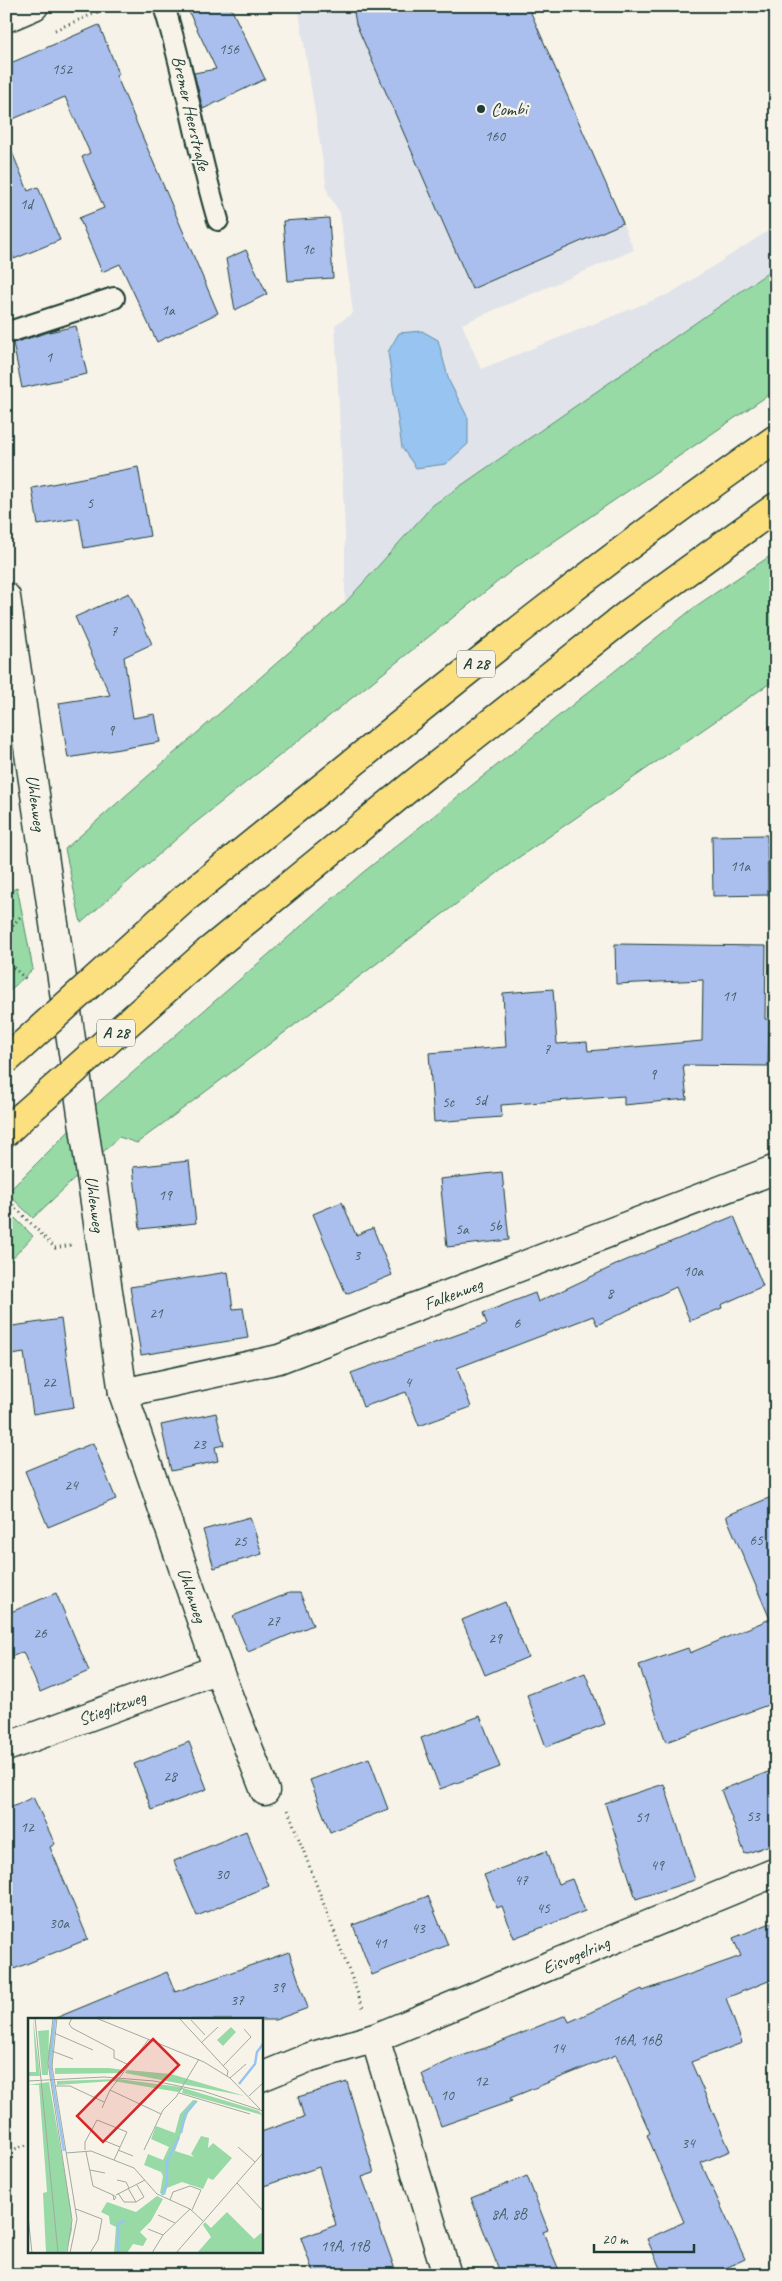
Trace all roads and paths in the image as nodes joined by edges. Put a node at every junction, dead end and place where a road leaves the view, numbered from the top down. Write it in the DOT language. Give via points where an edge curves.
graph roads {
  1 [pos="34,6"];
  2 [pos="112,6"];
  3 [pos="164,6"];
  4 [pos="6,18"];
  5 [pos="52,32"];
  6 [pos="218,220"];
  7 [pos="114,298"];
  8 [pos="6,333"];
  9 [pos="776,439"];
  10 [pos="776,507"];
  11 [pos="6,597"];
  12 [pos="9,633"];
  13 [pos="17,742"];
  14 [pos="24,913"];
  15 [pos="6,933"];
  16 [pos="6,961"];
  17 [pos="26,980"];
  18 [pos="6,1060"];
  19 [pos="15,1124"];
  20 [pos="776,1169"];
  21 [pos="6,1198"];
  22 [pos="55,1248"];
  23 [pos="123,1393"];
  24 [pos="218,1669"];
  25 [pos="6,1747"];
  26 [pos="265,1791"];
  27 [pos="776,1872"];
  28 [pos="375,2038"];
  29 [pos="262,2077"];
  30 [pos="28,2144"];
  31 [pos="6,2152"];
  32 [pos="447,2275"];
  1 -- 4 [label="street"];
  2 -- 5 [label="path"];
  3 -- 6 [label="lane, Bremer Heerstraße" via="182,67 194,130"];
  7 -- 8 [label="lane"];
  9 -- 18 [label="highway, A 28, bridge" via="566,594 184,899"];
  10 -- 19 [label="highway, A 28, bridge" via="632,611 416,782 209,951"];
  11 -- 12 [label="street, Uhlenweg"];
  12 -- 13 [label="street, Uhlenweg"];
  13 -- 23 [label="street, Uhlenweg"];
  14 -- 15 [label="path"];
  16 -- 17 [label="path"];
  20 -- 23 [label="street, Falkenweg" via="279,1360"];
  21 -- 22 [label="path"];
  23 -- 24 [label="street, Uhlenweg"];
  24 -- 25 [label="street, Stieglitzweg"];
  24 -- 26 [label="street, Uhlenweg"];
  26 -- 28 [label="path" via="287,1808"];
  27 -- 28 [label="street, Eisvogelring"];
  28 -- 29 [label="street, Eisvogelring" via="310,2057"];
  28 -- 32 [label="street"];
  30 -- 31 [label="path"];
}
